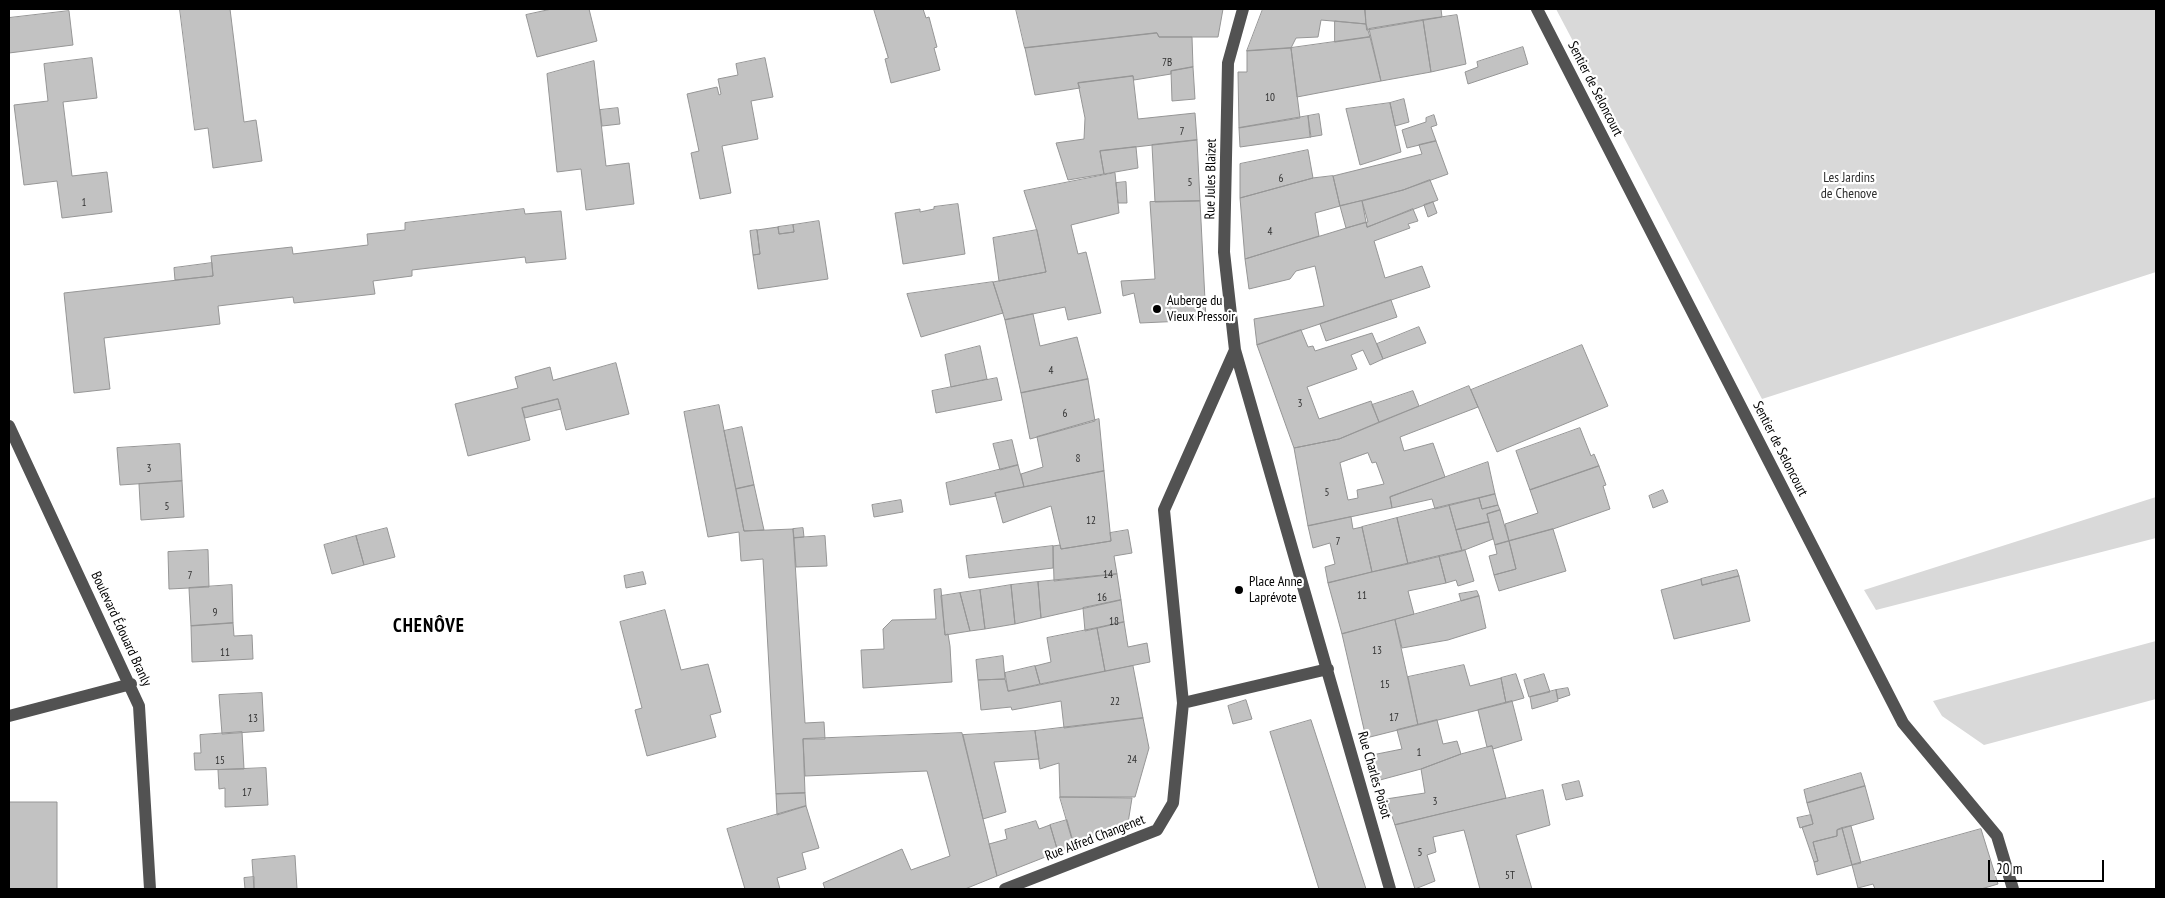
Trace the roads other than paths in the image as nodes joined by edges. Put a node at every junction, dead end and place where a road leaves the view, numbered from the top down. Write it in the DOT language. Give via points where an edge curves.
graph roads {
  1 [pos="1243,9"];
  2 [pos="1537,9"];
  3 [pos="1235,350"];
  4 [pos="9,426"];
  5 [pos="1328,670"];
  6 [pos="131,684"];
  7 [pos="1183,703"];
  8 [pos="9,716"];
  9 [pos="150,889"];
  10 [pos="1005,889"];
  11 [pos="1390,889"];
  12 [pos="2013,889"];
  1 -- 3 [label="street, Rue Jules Blaizet" via="1228,63 1224,252"];
  2 -- 12 [label="street, Sentier de Seloncourt" via="1903,723 1997,836"];
  3 -- 5 [label="street"];
  3 -- 7 [label="street" via="1164,510"];
  4 -- 6 [label="street, Boulevard Édouard Branly"];
  5 -- 7 [label="street"];
  5 -- 11 [label="street, Rue Charles Poisot"];
  6 -- 8 [label="street"];
  6 -- 9 [label="street, Boulevard Édouard Branly" via="139,706"];
  7 -- 10 [label="street, Rue Alfred Changenet" via="1173,803 1157,830"];
}
